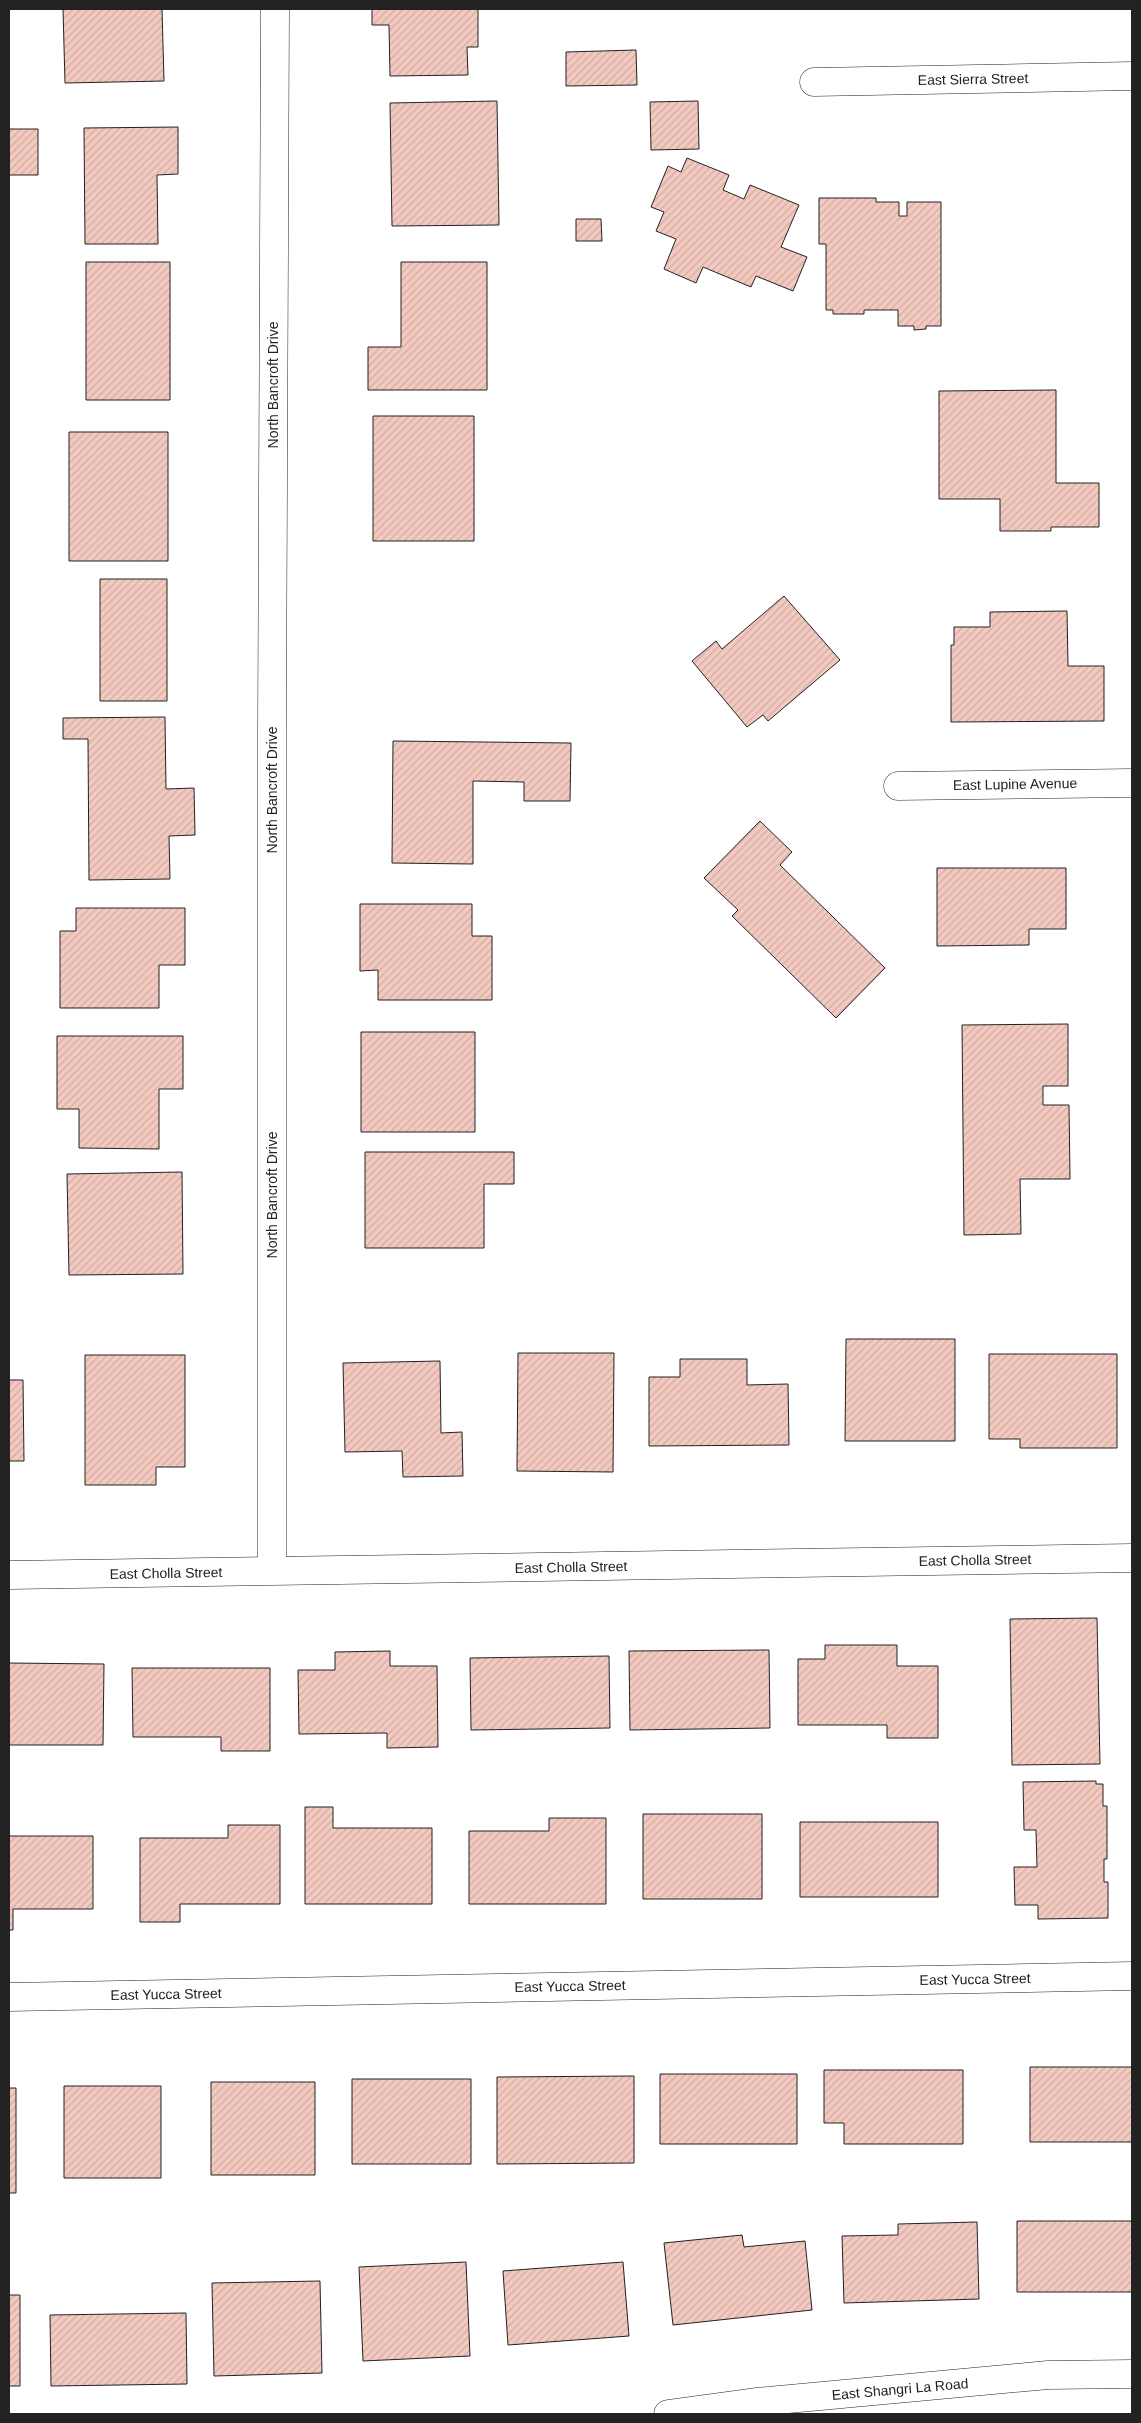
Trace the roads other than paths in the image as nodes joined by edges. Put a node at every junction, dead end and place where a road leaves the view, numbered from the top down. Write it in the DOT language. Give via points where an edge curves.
graph roads {
  1 [pos="275,9"];
  2 [pos="1132,76"];
  3 [pos="814,82"];
  4 [pos="1132,783"];
  5 [pos="898,786"];
  6 [pos="1132,1558"];
  7 [pos="272,1571"];
  8 [pos="9,1575"];
  9 [pos="1132,1976"];
  10 [pos="9,1997"];
  11 [pos="1132,2374"];
  12 [pos="668,2414"];
  1 -- 7 [label="street, North Bancroft Drive"];
  2 -- 3 [label="street, East Sierra Street"];
  4 -- 5 [label="street, East Lupine Avenue"];
  6 -- 7 [label="street, East Cholla Street"];
  7 -- 8 [label="street, East Cholla Street"];
  9 -- 10 [label="street, East Yucca Street"];
  11 -- 12 [label="street, East Shangri La Road" via="1048,2375 756,2402"];
}
